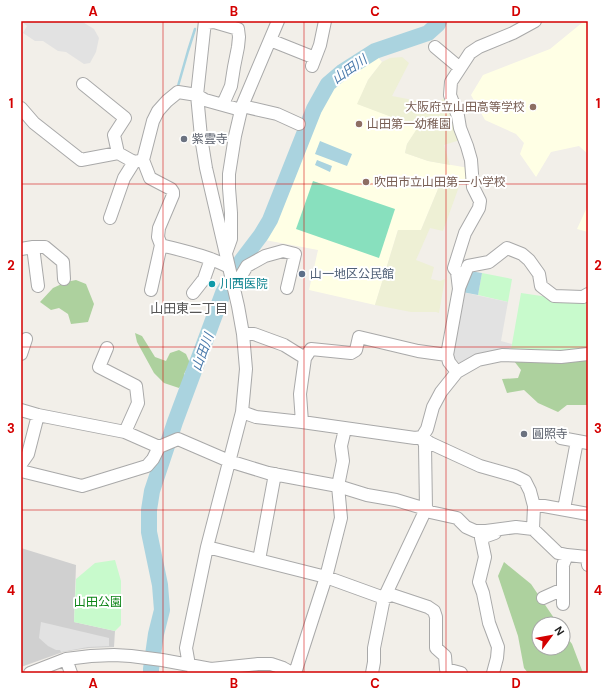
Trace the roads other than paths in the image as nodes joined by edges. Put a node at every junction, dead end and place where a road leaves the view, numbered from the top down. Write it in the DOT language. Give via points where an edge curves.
graph roads {
  1 [pos="278,21"];
  2 [pos="324,21"];
  3 [pos="535,21"];
  4 [pos="205,22"];
  5 [pos="270,40"];
  6 [pos="435,47"];
  7 [pos="460,68"];
  8 [pos="83,84"];
  9 [pos="197,95"];
  10 [pos="223,104"];
  11 [pos="21,108"];
  12 [pos="241,108"];
  13 [pos="299,124"];
  14 [pos="118,153"];
  15 [pos="139,161"];
  16 [pos="110,218"];
  17 [pos="161,246"];
  18 [pos="27,248"];
  19 [pos="226,253"];
  20 [pos="211,259"];
  21 [pos="229,267"];
  22 [pos="64,279"];
  23 [pos="235,284"];
  24 [pos="38,286"];
  25 [pos="287,288"];
  26 [pos="459,289"];
  27 [pos="151,290"];
  28 [pos="193,293"];
  29 [pos="588,294"];
  30 [pos="243,334"];
  31 [pos="26,339"];
  32 [pos="107,348"];
  33 [pos="21,354"];
  34 [pos="588,354"];
  35 [pos="447,355"];
  36 [pos="305,358"];
  37 [pos="457,372"];
  38 [pos="21,410"];
  39 [pos="242,412"];
  40 [pos="38,415"];
  41 [pos="302,422"];
  42 [pos="345,429"];
  43 [pos="125,432"];
  44 [pos="422,438"];
  45 [pos="561,438"];
  46 [pos="582,442"];
  47 [pos="159,447"];
  48 [pos="229,461"];
  49 [pos="21,464"];
  50 [pos="21,471"];
  51 [pos="274,474"];
  52 [pos="338,486"];
  53 [pos="534,506"];
  54 [pos="426,509"];
  55 [pos="564,509"];
  56 [pos="588,514"];
  57 [pos="501,529"];
  58 [pos="533,529"];
  59 [pos="207,547"];
  60 [pos="568,555"];
  61 [pos="259,560"];
  62 [pos="588,560"];
  63 [pos="326,577"];
  64 [pos="563,589"];
  65 [pos="384,598"];
  66 [pos="543,598"];
  67 [pos="563,604"];
  68 [pos="66,659"];
  69 [pos="193,669"];
  70 [pos="30,673"];
  71 [pos="70,673"];
  72 [pos="179,673"];
  73 [pos="292,673"];
  74 [pos="296,673"];
  75 [pos="372,673"];
  76 [pos="461,673"];
  77 [pos="493,673"];
  1 -- 5 [label="street"];
  2 -- 5 [label="street" via="314,62"];
  3 -- 7 [label="street" via="479,47 470,53"];
  4 -- 9 [label="street"];
  4 -- 10 [label="street" via="238,29 238,47 231,86"];
  5 -- 12 [label="street"];
  6 -- 7 [label="street"];
  7 -- 26 [label="street" via="451,82 450,95 467,146 473,187 480,201 479,208 465,233 454,268"];
  8 -- 14 [label="street" via="106,96 125,118 115,126"];
  9 -- 10 [label="street" via="205,100"];
  9 -- 15 [label="street" via="178,92 158,111"];
  9 -- 19 [label="street" via="206,168"];
  10 -- 12 [label="street"];
  11 -- 14 [label="street" via="34,123 81,160"];
  12 -- 13 [label="street" via="277,114"];
  12 -- 19 [label="street" via="229,174 231,239"];
  14 -- 15 [label="street"];
  15 -- 16 [label="street" via="124,178"];
  15 -- 17 [label="street" via="150,178 173,192 159,228"];
  17 -- 20 [label="street"];
  17 -- 27 [label="street"];
  18 -- 22 [label="street" via="45,247 63,262"];
  18 -- 24 [label="street"];
  19 -- 21 [label="street"];
  20 -- 21 [label="street"];
  20 -- 28 [label="street" via="204,279"];
  21 -- 23 [label="street"];
  23 -- 25 [label="street" via="247,266 265,256 283,251 295,254"];
  23 -- 30 [label="street"];
  26 -- 29 [label="street" via="468,266 489,262 507,248 529,260 539,274 541,286 554,296"];
  26 -- 35 [label="street"];
  30 -- 36 [label="street" via="254,334 284,345"];
  30 -- 39 [label="street" via="246,369"];
  31 -- 33 [label="street"];
  32 -- 43 [label="street" via="99,367 136,386 138,402"];
  34 -- 37 [label="street" via="561,357 502,355 478,360"];
  35 -- 36 [label="street" via="359,337 356,350 351,353 311,349"];
  35 -- 37 [label="street"];
  36 -- 41 [label="street" via="300,394"];
  37 -- 44 [label="street" via="433,407"];
  38 -- 40 [label="street"];
  39 -- 41 [label="street" via="256,418"];
  39 -- 48 [label="street"];
  40 -- 43 [label="street"];
  40 -- 49 [label="street" via="28,454"];
  41 -- 42 [label="street"];
  42 -- 44 [label="street"];
  42 -- 52 [label="street"];
  43 -- 47 [label="street"];
  44 -- 53 [label="street" via="480,466 525,481"];
  44 -- 54 [label="street"];
  45 -- 46 [label="street"];
  46 -- 55 [label="street" via="567,466"];
  47 -- 48 [label="street" via="178,440"];
  47 -- 50 [label="street" via="147,466 82,486"];
  48 -- 51 [label="street"];
  48 -- 59 [label="street"];
  51 -- 52 [label="street"];
  51 -- 61 [label="street"];
  52 -- 54 [label="street"];
  52 -- 63 [label="street" via="341,518"];
  53 -- 55 [label="street"];
  53 -- 58 [label="street"];
  54 -- 57 [label="street" via="457,518 466,527 475,531"];
  54 -- 65 [label="street"];
  55 -- 56 [label="street"];
  57 -- 58 [label="street"];
  57 -- 77 [label="street" via="481,538 485,557 479,582 498,647"];
  58 -- 60 [label="street" via="558,553"];
  59 -- 61 [label="street"];
  59 -- 69 [label="street" via="186,648"];
  60 -- 62 [label="street"];
  60 -- 64 [label="street" via="563,565"];
  61 -- 63 [label="street"];
  63 -- 65 [label="street"];
  63 -- 74 [label="street"];
  64 -- 66 [label="street"];
  64 -- 67 [label="street"];
  65 -- 75 [label="street"];
  65 -- 76 [label="street" via="392,595 434,610 436,648 445,656 446,669"];
  68 -- 69 [label="street" via="114,655 162,660"];
  68 -- 70 [label="street"];
  68 -- 71 [label="street"];
  69 -- 72 [label="street"];
  69 -- 73 [label="street" via="271,664"];
}
